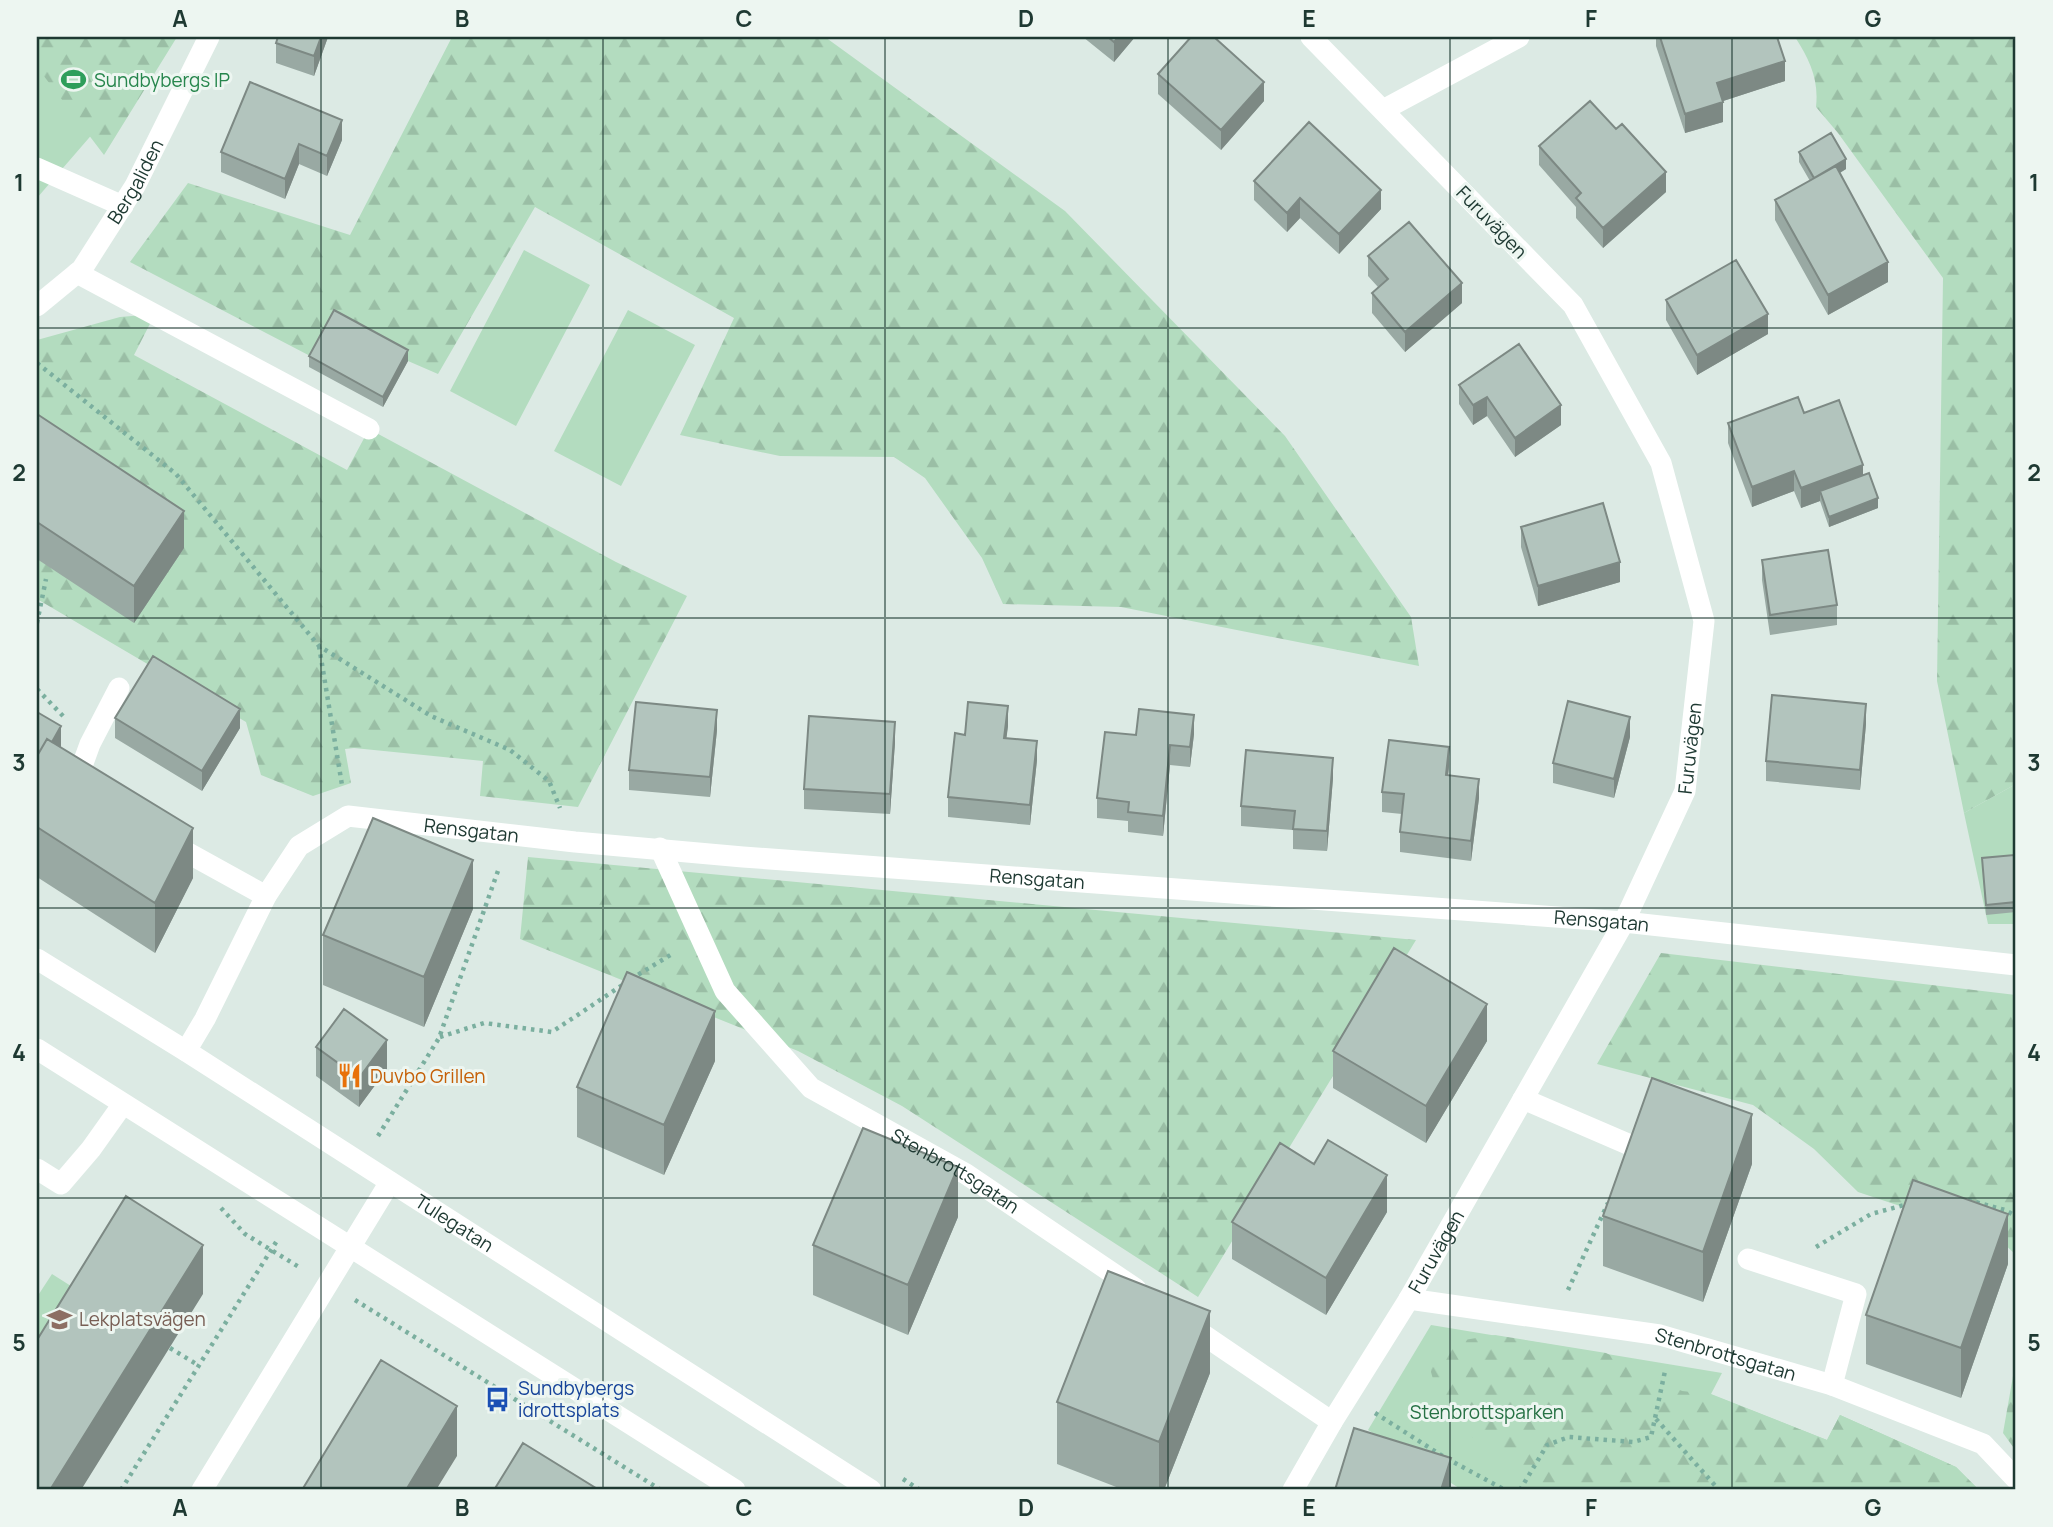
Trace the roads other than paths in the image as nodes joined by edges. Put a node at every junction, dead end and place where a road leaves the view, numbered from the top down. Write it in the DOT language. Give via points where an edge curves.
graph roads {
  1 [pos="209,37"];
  2 [pos="1311,37"];
  3 [pos="1519,37"];
  4 [pos="1383,110"];
  5 [pos="37,168"];
  6 [pos="123,206"];
  7 [pos="77,273"];
  8 [pos="37,306"];
  9 [pos="369,429"];
  10 [pos="119,688"];
  11 [pos="85,796"];
  12 [pos="158,836"];
  13 [pos="660,848"];
  14 [pos="266,896"];
  15 [pos="1624,922"];
  16 [pos="37,959"];
  17 [pos="2016,965"];
  18 [pos="37,1049"];
  19 [pos="186,1051"];
  20 [pos="1523,1099"];
  21 [pos="123,1104"];
  22 [pos="1644,1152"];
  23 [pos="37,1169"];
  24 [pos="390,1182"];
  25 [pos="351,1248"];
  26 [pos="1748,1259"];
  27 [pos="1149,1298"];
  28 [pos="1409,1299"];
  29 [pos="1172,1313"];
  30 [pos="1832,1385"];
  31 [pos="1332,1422"];
  32 [pos="2016,1479"];
  33 [pos="202,1490"];
  34 [pos="735,1490"];
  35 [pos="871,1490"];
  36 [pos="1293,1490"];
  1 -- 6 [label="street, Bergaliden"];
  2 -- 4 [label="street, Furuvägen"];
  3 -- 4 [label="street"];
  4 -- 15 [label="street, Furuvägen" via="1573,305 1661,463 1704,621 1685,791"];
  5 -- 6 [label="street"];
  6 -- 7 [label="street, Bergaliden"];
  7 -- 8 [label="street, Bergaliden"];
  7 -- 9 [label="street"];
  10 -- 11 [label="street" via="73,790"];
  12 -- 14 [label="street"];
  13 -- 14 [label="street, Rensgatan" via="348,816 299,846"];
  13 -- 15 [label="street, Rensgatan"];
  13 -- 27 [label="street, Stenbrottsgatan" via="725,991 811,1088 966,1174"];
  14 -- 19 [label="street"];
  15 -- 17 [label="street, Rensgatan"];
  15 -- 20 [label="street, Furuvägen"];
  16 -- 19 [label="street, Tulegatan"];
  18 -- 21 [label="street"];
  19 -- 24 [label="street, Tulegatan"];
  20 -- 22 [label="street"];
  20 -- 28 [label="street, Furuvägen"];
  21 -- 23 [label="street" via="61,1184"];
  21 -- 25 [label="street"];
  24 -- 25 [label="street"];
  24 -- 35 [label="street, Tulegatan"];
  25 -- 33 [label="street"];
  25 -- 34 [label="street"];
  26 -- 30 [label="street" via="1856,1294"];
  28 -- 30 [label="street, Stenbrottsgatan" via="1671,1338"];
  28 -- 31 [label="street, Furuvägen"];
  29 -- 31 [label="street"];
  30 -- 32 [label="street, Stenbrottsgatan" via="1983,1444"];
  31 -- 36 [label="street, Furuvägen"];
}
